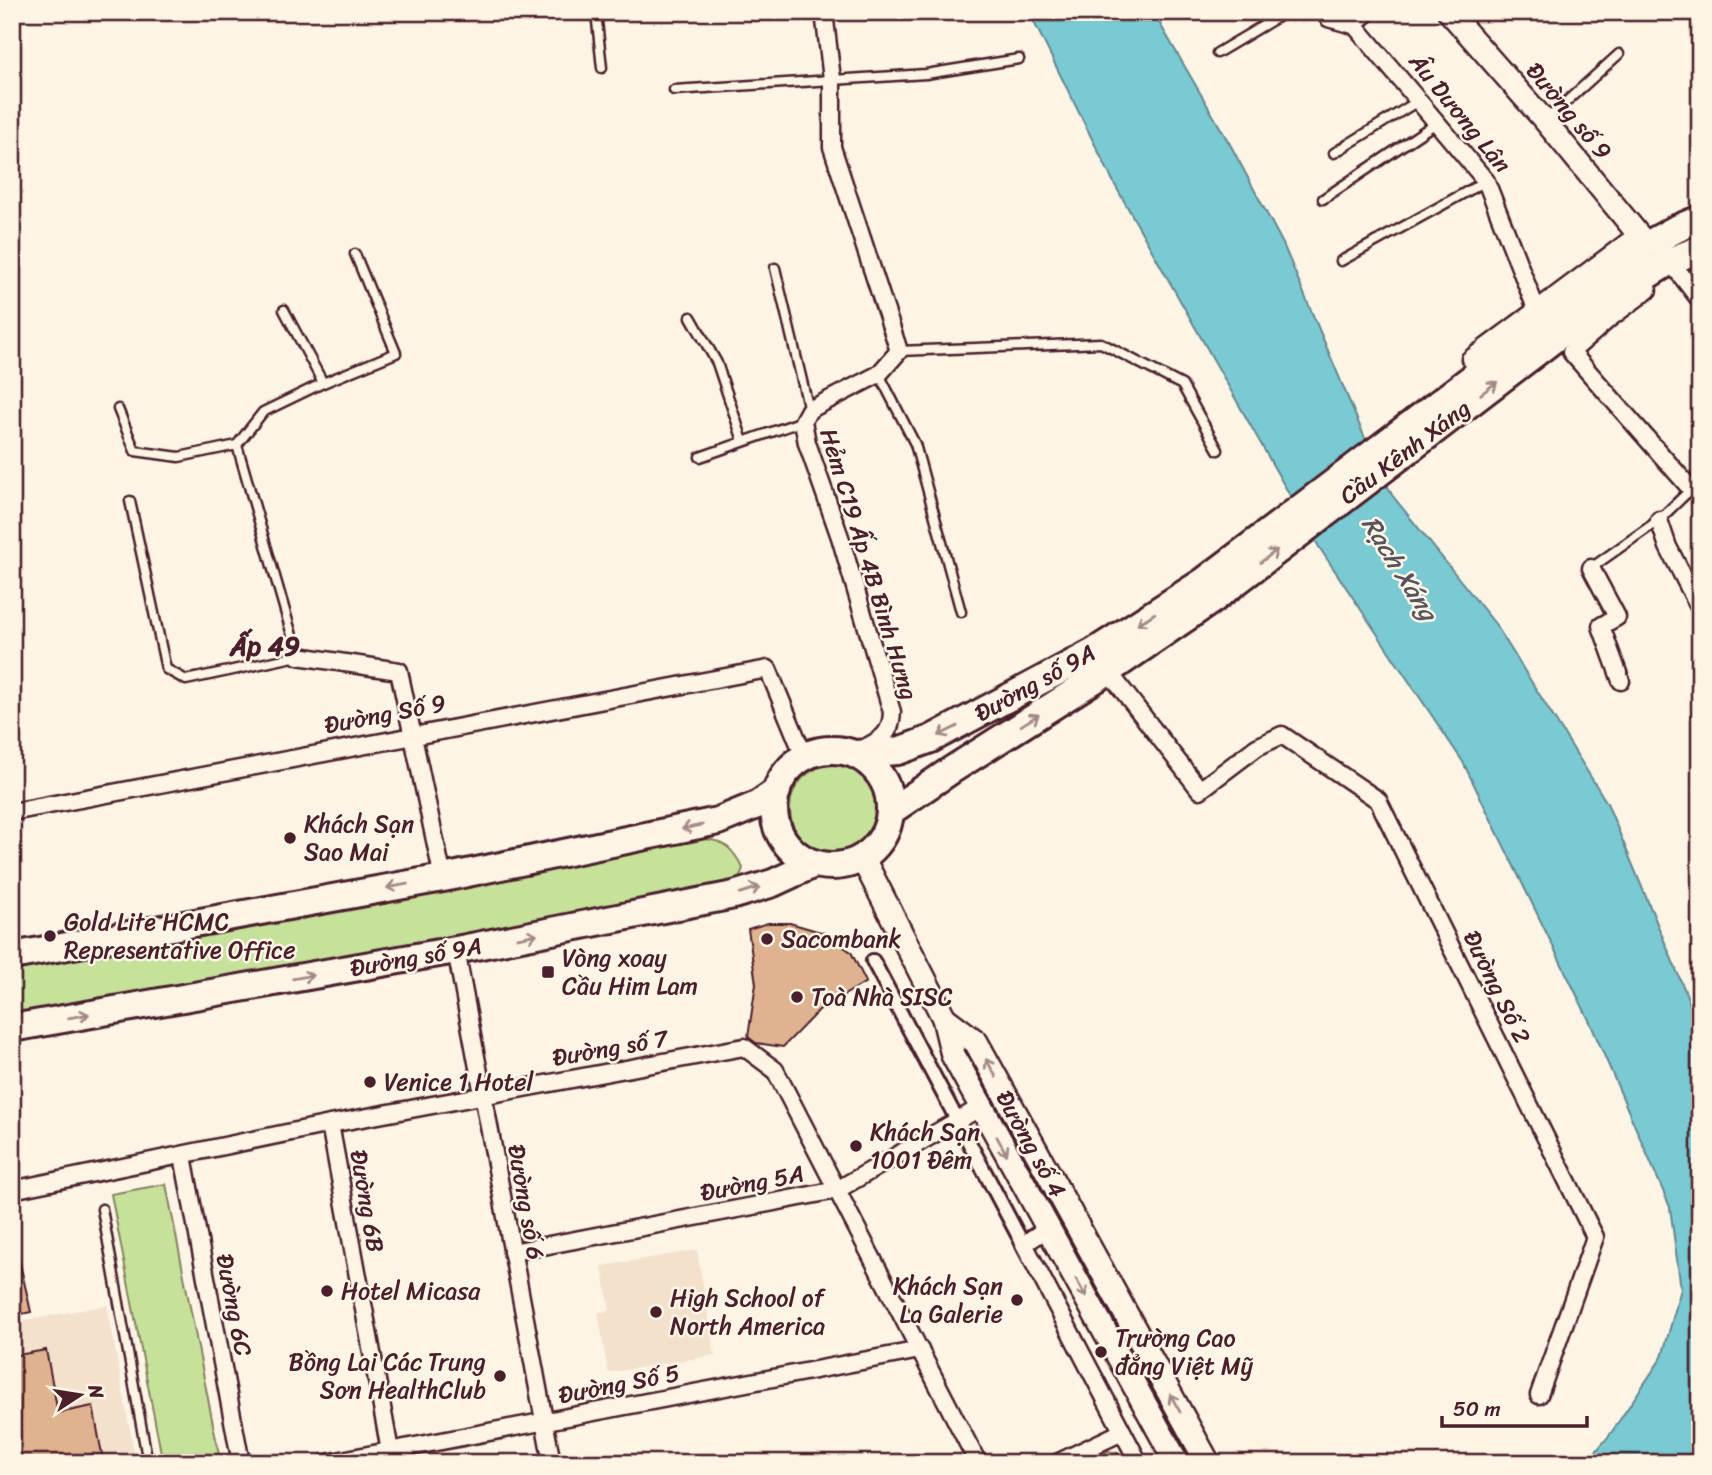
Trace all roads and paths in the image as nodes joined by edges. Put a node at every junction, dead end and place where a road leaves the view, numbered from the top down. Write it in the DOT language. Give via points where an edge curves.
graph roads {
  1 [pos="596,12"];
  2 [pos="824,12"];
  3 [pos="1286,12"];
  4 [pos="1327,12"];
  5 [pos="1449,12"];
  6 [pos="1358,17"];
  7 [pos="1217,53"];
  8 [pos="1619,54"];
  9 [pos="1019,59"];
  10 [pos="602,68"];
  11 [pos="832,79"];
  12 [pos="674,90"];
  13 [pos="1418,102"];
  14 [pos="1545,121"];
  15 [pos="1436,123"];
  16 [pos="1334,153"];
  17 [pos="1486,181"];
  18 [pos="1323,199"];
  19 [pos="1700,219"];
  20 [pos="1643,240"];
  21 [pos="1700,249"];
  22 [pos="355,254"];
  23 [pos="1341,261"];
  24 [pos="1673,266"];
  25 [pos="775,268"];
  26 [pos="1591,300"];
  27 [pos="1700,300"];
  28 [pos="284,310"];
  29 [pos="1537,311"];
  30 [pos="691,317"];
  31 [pos="899,351"];
  32 [pos="1470,359"];
  33 [pos="878,374"];
  34 [pos="323,383"];
  35 [pos="118,409"];
  36 [pos="806,416"];
  37 [pos="743,441"];
  38 [pos="237,445"];
  39 [pos="1218,450"];
  40 [pos="700,457"];
  41 [pos="1696,485"];
  42 [pos="130,501"];
  43 [pos="1658,520"];
  44 [pos="1591,568"];
  45 [pos="1209,590"];
  46 [pos="1700,609"];
  47 [pos="961,612"];
  48 [pos="298,656"];
  49 [pos="1108,671"];
  50 [pos="1620,681"];
  51 [pos="414,736"];
  52 [pos="855,754"];
  53 [pos="804,756"];
  54 [pos="776,791"];
  55 [pos="891,811"];
  56 [pos="12,812"];
  57 [pos="863,859"];
  58 [pos="814,864"];
  59 [pos="443,878"];
  60 [pos="456,950"];
  61 [pos="12,956"];
  62 [pos="873,961"];
  63 [pos="944,1018"];
  64 [pos="12,1028"];
  65 [pos="484,1094"];
  66 [pos="981,1107"];
  67 [pos="957,1120"];
  68 [pos="330,1124"];
  69 [pos="183,1156"];
  70 [pos="12,1190"];
  71 [pos="837,1190"];
  72 [pos="102,1209"];
  73 [pos="1048,1228"];
  74 [pos="512,1252"];
  75 [pos="920,1350"];
  76 [pos="1539,1395"];
  77 [pos="544,1421"];
  78 [pos="1122,1432"];
  79 [pos="390,1451"];
  80 [pos="148,1463"];
  81 [pos="241,1463"];
  82 [pos="326,1463"];
  83 [pos="552,1463"];
  84 [pos="978,1463"];
  85 [pos="1057,1463"];
  86 [pos="1139,1463"];
  87 [pos="1177,1463"];
  88 [pos="1208,1463"];
  1 -- 10 [label="lane"];
  2 -- 11 [label="street"];
  3 -- 7 [label="lane"];
  4 -- 6 [label="street, Âu Dương Lân"];
  5 -- 14 [label="street, Đường số 9"];
  6 -- 13 [label="street, Âu Dương Lân"];
  8 -- 14 [label="lane"];
  9 -- 11 [label="lane" via="926,74"];
  11 -- 12 [label="lane"];
  11 -- 31 [label="street" via="832,147"];
  13 -- 15 [label="street, Âu Dương Lân"];
  13 -- 16 [label="lane"];
  14 -- 20 [label="street, Đường số 9"];
  15 -- 17 [label="street, Âu Dương Lân"];
  15 -- 18 [label="lane"];
  17 -- 23 [label="lane"];
  17 -- 29 [label="street, Âu Dương Lân"];
  19 -- 20 [label="main road"];
  20 -- 26 [label="main road"];
  20 -- 29 [label="street"];
  21 -- 24 [label="main road"];
  22 -- 34 [label="lane" via="396,353"];
  24 -- 26 [label="main road"];
  24 -- 27 [label="street"];
  24 -- 41 [label="street" via="1571,352"];
  25 -- 36 [label="lane"];
  26 -- 45 [label="main road, Cầu Kênh Xáng"];
  28 -- 34 [label="lane"];
  29 -- 32 [label="street"];
  30 -- 37 [label="lane" via="717,363"];
  31 -- 33 [label="street, Hẻm C19 Ấp 4B Bình Hưng"];
  31 -- 39 [label="lane" via="1101,343 1182,385"];
  33 -- 36 [label="street, Hẻm C19 Ấp 4B Bình Hưng"];
  33 -- 47 [label="lane" via="915,444"];
  34 -- 38 [label="lane" via="263,412"];
  35 -- 38 [label="lane" via="135,451 179,457"];
  36 -- 37 [label="lane"];
  36 -- 52 [label="street, Hẻm C19 Ấp 4B Bình Hưng" via="807,443 892,712 892,727"];
  37 -- 40 [label="lane"];
  38 -- 48 [label="lane"];
  41 -- 43 [label="lane"];
  42 -- 48 [label="lane" via="166,669 186,680"];
  43 -- 44 [label="lane"];
  43 -- 46 [label="street"];
  44 -- 50 [label="street" via="1617,617 1601,626"];
  45 -- 49 [label="main road, Đường số 9A"];
  45 -- 52 [label="main road, Đường số 9A, one-way" via="932,739 898,751"];
  48 -- 51 [label="street" via="399,671"];
  55 -- 49 [label="main road, Đường số 9A, one-way"];
  49 -- 76 [label="street, Đường Số 2" via="1200,790 1257,747 1282,735 1378,800 1595,1237"];
  51 -- 53 [label="street, Đường Số 9" via="768,669"];
  51 -- 56 [label="street, Đường Số 9"];
  51 -- 59 [label="street"];
  52 -- 53 [label="main road" via="829,750"];
  52 -- 55 [label="main road" via="882,777"];
  53 -- 54 [label="main road"];
  54 -- 58 [label="main road" via="777,827 785,843"];
  54 -- 59 [label="main road, one-way" via="757,805 718,821"];
  55 -- 57 [label="main road" via="888,829"];
  57 -- 58 [label="main road" via="844,866"];
  57 -- 63 [label="main road, Đường số 4"];
  60 -- 58 [label="main road, Đường số 9A, one-way" via="734,895"];
  59 -- 61 [label="main road, one-way"];
  64 -- 60 [label="main road, Đường số 9A, one-way"];
  60 -- 65 [label="street, Đường số 6"];
  62 -- 67 [label="street"];
  63 -- 66 [label="main road, Đường số 4" via="953,1055"];
  88 -- 63 [label="main road, Đường số 4, one-way" via="976,1042"];
  65 -- 68 [label="street, Đường số 7"];
  65 -- 71 [label="street, Đường số 7" via="744,1047 775,1070"];
  65 -- 74 [label="street, Đường số 6"];
  66 -- 67 [label="street, Đường 5A"];
  66 -- 73 [label="main road, Đường số 4, one-way"];
  67 -- 71 [label="street, Đường 5A"];
  67 -- 78 [label="street"];
  68 -- 69 [label="street, Đường số 7"];
  68 -- 79 [label="street, Đường 6B"];
  69 -- 70 [label="street, Đường số 7"];
  69 -- 81 [label="street, Đường 6C"];
  71 -- 74 [label="street, Đường 5A"];
  71 -- 75 [label="street, Đường số 7"];
  72 -- 80 [label="lane"];
  73 -- 78 [label="street, Đường số 4" via="1024,1244"];
  73 -- 87 [label="main road, one-way"];
  74 -- 77 [label="street, Đường số 6"];
  75 -- 77 [label="street, Đường Số 5"];
  75 -- 84 [label="street, Đường số 7"];
  77 -- 79 [label="street, Đường Số 5"];
  77 -- 83 [label="street, Đường số 6"];
  78 -- 85 [label="street"];
  78 -- 86 [label="street"];
  79 -- 82 [label="street, Đường Số 5"];
}
